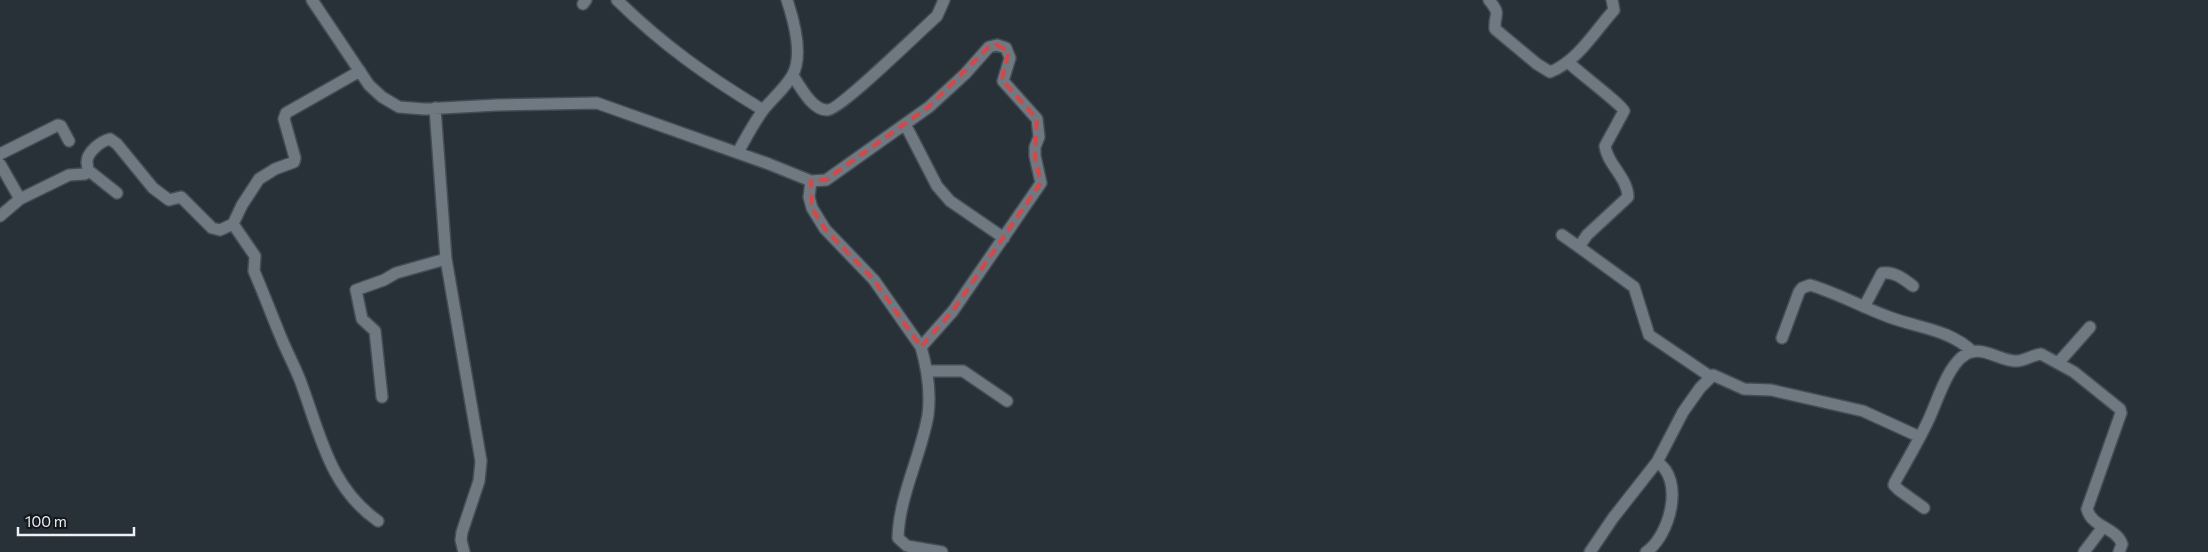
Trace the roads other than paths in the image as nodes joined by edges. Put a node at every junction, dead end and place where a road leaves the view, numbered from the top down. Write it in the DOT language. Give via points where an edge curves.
graph roads {
  1 [pos="312,0"];
  2 [pos="617,0"];
  3 [pos="787,0"];
  4 [pos="944,0"];
  5 [pos="1489,0"];
  6 [pos="1612,0"];
  7 [pos="1568,62"];
  8 [pos="360,71"];
  9 [pos="792,76"];
  10 [pos="435,108"];
  11 [pos="763,110"];
  12 [pos="905,124"];
  13 [pos="69,141"];
  14 [pos="738,152"];
  15 [pos="0,154"];
  16 [pos="0,164"];
  17 [pos="88,170"];
  18 [pos="811,181"];
  19 [pos="117,193"];
  20 [pos="20,199"];
  21 [pos="0,216"];
  22 [pos="233,224"];
  23 [pos="1562,235"];
  24 [pos="1004,238"];
  25 [pos="1579,246"];
  26 [pos="446,259"];
  27 [pos="1913,286"];
  28 [pos="1864,307"];
  29 [pos="2090,327"];
  30 [pos="1782,338"];
  31 [pos="921,347"];
  32 [pos="1972,352"];
  33 [pos="2058,362"];
  34 [pos="927,371"];
  35 [pos="1710,376"];
  36 [pos="382,396"];
  37 [pos="1007,401"];
  38 [pos="1920,437"];
  39 [pos="1657,462"];
  40 [pos="1924,508"];
  41 [pos="378,521"];
  42 [pos="2103,527"];
  43 [pos="464,552"];
  44 [pos="942,552"];
  45 [pos="1590,552"];
  46 [pos="1646,552"];
  47 [pos="2084,552"];
  48 [pos="2119,552"];
  1 -- 8 [label="street"];
  2 -- 11 [label="street" via="692,66"];
  3 -- 9 [label="street" via="798,53"];
  4 -- 9 [label="street" via="937,16 833,109 824,110 815,105"];
  5 -- 7 [label="street" via="1497,13 1495,28 1536,64 1550,72"];
  6 -- 7 [label="street" via="1614,10"];
  7 -- 25 [label="street" via="1620,104 1624,111 1605,146 1628,197"];
  8 -- 10 [label="street" via="374,91 393,104 406,108"];
  8 -- 22 [label="street" via="285,115 295,162 274,169 259,179"];
  9 -- 11 [label="street"];
  10 -- 14 [label="street" via="598,104"];
  10 -- 26 [label="street"];
  11 -- 14 [label="street"];
  12 -- 18 [label="street" via="826,180"];
  12 -- 24 [label="street" via="934,180 950,201"];
  12 -- 24 [label="street" via="945,93 989,47 1006,48 1010,58 1003,81 1038,123 1035,156 1041,178 1040,187"];
  13 -- 15 [label="street" via="58,125"];
  14 -- 18 [label="street"];
  16 -- 20 [label="street"];
  17 -- 19 [label="street"];
  17 -- 20 [label="street" via="82,176 69,175"];
  17 -- 22 [label="street" via="90,155 99,143 110,140 153,188 169,200 178,196 183,199 216,230"];
  18 -- 31 [label="street" via="810,202 825,229 874,280"];
  20 -- 21 [label="street"];
  22 -- 41 [label="street" via="255,256 254,271 336,476 354,502"];
  23 -- 25 [label="street"];
  24 -- 31 [label="street" via="953,311"];
  25 -- 35 [label="street" via="1634,287 1650,335"];
  26 -- 36 [label="street" via="396,273 356,290 362,319 374,331"];
  26 -- 43 [label="street" via="481,461 479,481 462,532"];
  27 -- 28 [label="street" via="1890,273 1882,273"];
  28 -- 30 [label="street" via="1806,285 1799,292"];
  28 -- 32 [label="street" via="1903,323 1943,333"];
  29 -- 33 [label="street"];
  31 -- 34 [label="street"];
  32 -- 33 [label="street" via="1984,352 2014,362 2041,354"];
  32 -- 38 [label="street" via="1956,364"];
  33 -- 42 [label="street" via="2086,380 2120,409 2087,509 2090,517"];
  34 -- 37 [label="street" via="963,371"];
  34 -- 44 [label="street" via="927,418 906,494 898,538 907,546"];
  35 -- 38 [label="street" via="1718,376 1744,390 1771,390 1863,411"];
  35 -- 39 [label="street" via="1683,412"];
  38 -- 40 [label="street" via="1894,485"];
  39 -- 45 [label="street"];
  39 -- 46 [label="street" via="1670,474 1670,514 1662,534"];
  42 -- 47 [label="street"];
  42 -- 48 [label="street" via="2120,538"];
}
